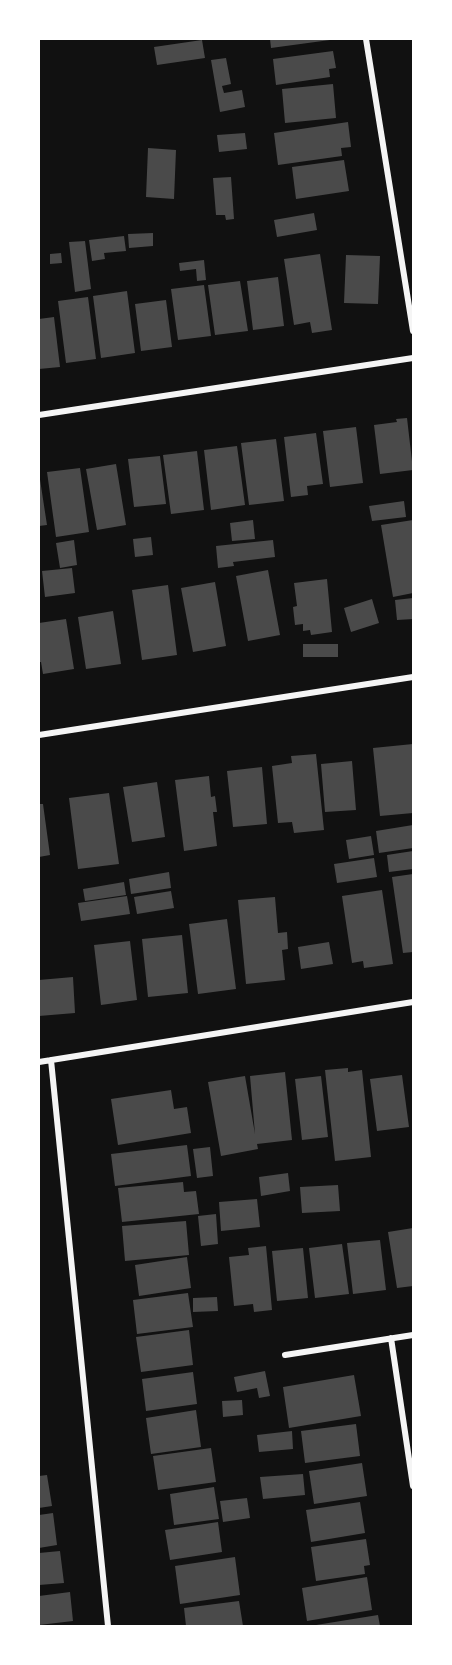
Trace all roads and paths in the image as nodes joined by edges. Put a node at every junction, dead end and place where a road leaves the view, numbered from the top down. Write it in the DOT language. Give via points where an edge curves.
graph roads {
  1 [pos="366,39"];
  2 [pos="413,330"];
  3 [pos="413,358"];
  4 [pos="39,415"];
  5 [pos="413,677"];
  6 [pos="39,735"];
  7 [pos="413,1002"];
  8 [pos="51,1060"];
  9 [pos="39,1062"];
  10 [pos="413,1335"];
  11 [pos="391,1338"];
  12 [pos="285,1355"];
  13 [pos="413,1486"];
  14 [pos="108,1626"];
  1 -- 2 [label="street"];
  3 -- 4 [label="street"];
  5 -- 6 [label="street"];
  7 -- 8 [label="street"];
  8 -- 9 [label="street"];
  8 -- 14 [label="street"];
  10 -- 11 [label="street"];
  11 -- 12 [label="street"];
  11 -- 13 [label="street"];
}
